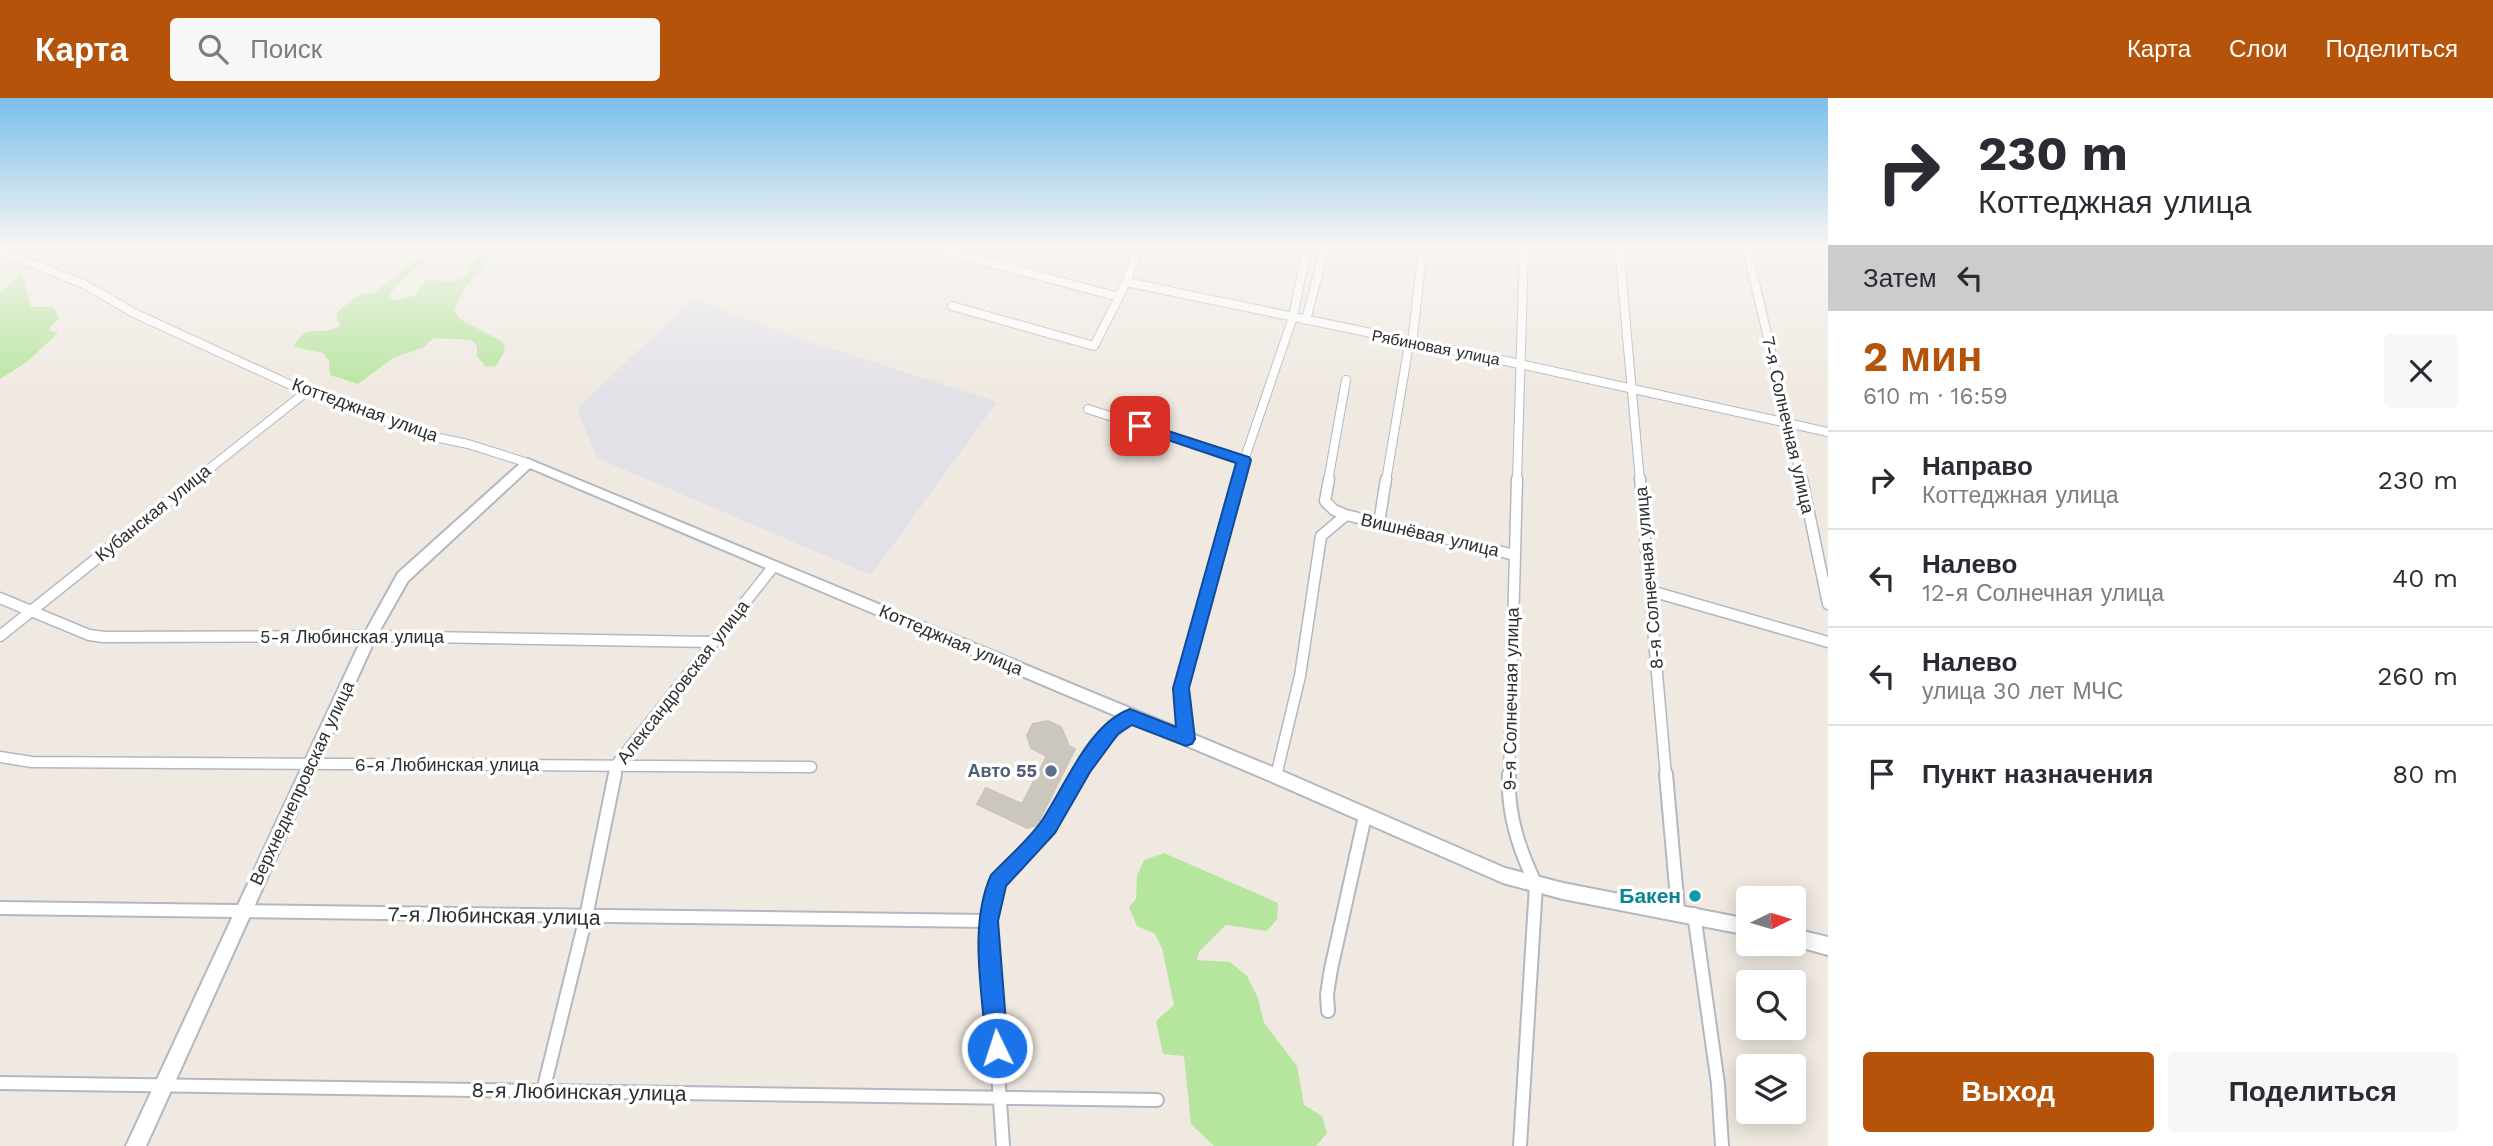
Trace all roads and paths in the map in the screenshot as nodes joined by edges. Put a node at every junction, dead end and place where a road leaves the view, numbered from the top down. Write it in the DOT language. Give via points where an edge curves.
graph roads {
  1 [pos="105,296"];
  2 [pos="1115,296"];
  3 [pos="1192,296"];
  4 [pos="1297,296"];
  5 [pos="1312,296"];
  6 [pos="1417,296"];
  7 [pos="1522,296"];
  8 [pos="1624,296"];
  9 [pos="1758,296"];
  10 [pos="1119,297"];
  11 [pos="952,306"];
  12 [pos="1293,317"];
  13 [pos="1306,320"];
  14 [pos="1412,344"];
  15 [pos="1520,364"];
  16 [pos="1346,380"];
  17 [pos="1633,390"];
  18 [pos="306,391"];
  19 [pos="1088,409"];
  20 [pos="1790,424"];
  21 [pos="1828,432"];
  22 [pos="1244,460"];
  23 [pos="528,463"];
  24 [pos="1346,515"];
  25 [pos="1379,523"];
  26 [pos="1515,555"];
  27 [pos="773,567"];
  28 [pos="1651,591"];
  29 [pos="0,598"];
  30 [pos="1828,604"];
  31 [pos="32,611"];
  32 [pos="0,636"];
  33 [pos="370,636"];
  34 [pos="712,642"];
  35 [pos="1828,642"];
  36 [pos="1130,716"];
  37 [pos="1186,739"];
  38 [pos="0,757"];
  39 [pos="617,764"];
  40 [pos="312,765"];
  41 [pos="811,767"];
  42 [pos="1276,776"];
  43 [pos="1365,816"];
  44 [pos="1536,885"];
  45 [pos="0,908"];
  46 [pos="1678,910"];
  47 [pos="242,912"];
  48 [pos="1694,913"];
  49 [pos="586,917"];
  50 [pos="988,921"];
  51 [pos="1736,924"];
  52 [pos="1806,941"];
  53 [pos="1828,946"];
  54 [pos="1328,1011"];
  55 [pos="0,1083"];
  56 [pos="162,1087"];
  57 [pos="543,1091"];
  58 [pos="1001,1098"];
  59 [pos="1157,1100"];
  60 [pos="136,1146"];
  61 [pos="1003,1146"];
  62 [pos="1520,1146"];
  63 [pos="1722,1146"];
  1 -- 18 [label="street, Коттеджная улица"];
  2 -- 10 [label="street"];
  3 -- 12 [label="street, Рябиновая улица"];
  4 -- 12 [label="street"];
  5 -- 13 [label="street"];
  6 -- 14 [label="street"];
  7 -- 15 [label="street, 9-я Солнечная улица"];
  8 -- 17 [label="street, 8-я Солнечная улица"];
  9 -- 20 [label="street, 7-я Солнечная улица"];
  10 -- 11 [label="street" via="1094,346"];
  12 -- 13 [label="street, Рябиновая улица"];
  12 -- 22 [label="street"];
  13 -- 14 [label="street, Рябиновая улица"];
  14 -- 15 [label="street, Рябиновая улица"];
  14 -- 25 [label="street"];
  15 -- 17 [label="street, Рябиновая улица"];
  15 -- 26 [label="street, 9-я Солнечная улица"];
  16 -- 24 [label="street" via="1325,501"];
  17 -- 20 [label="street, Рябиновая улица"];
  17 -- 28 [label="street, 8-я Солнечная улица"];
  18 -- 23 [label="street, Коттеджная улица" via="420,433"];
  18 -- 31 [label="street, Кубанская улица"];
  19 -- 22 [label="street"];
  20 -- 21 [label="street, Рябиновая улица"];
  20 -- 30 [label="street, 7-я Солнечная улица"];
  22 -- 37 [label="street" via="1181,688"];
  23 -- 27 [label="street, Коттеджная улица"];
  23 -- 33 [label="street, Верхнеднепровская улица" via="403,577"];
  24 -- 25 [label="street, Вишнёвая улица"];
  24 -- 42 [label="street" via="1321,536 1300,676"];
  25 -- 26 [label="street, Вишнёвая улица"];
  26 -- 44 [label="street, 9-я Солнечная улица" via="1508,797 1518,846"];
  27 -- 34 [label="street, Александровская улица"];
  27 -- 36 [label="street, Коттеджная улица"];
  28 -- 35 [label="street"];
  28 -- 46 [label="street, 8-я Солнечная улица"];
  29 -- 31 [label="street, 5-я Любинская улица"];
  31 -- 32 [label="street, Кубанская улица"];
  31 -- 33 [label="street, 5-я Любинская улица" via="104,637"];
  33 -- 34 [label="street, 5-я Любинская улица"];
  33 -- 40 [label="street, Верхнеднепровская улица"];
  34 -- 39 [label="street, Александровская улица"];
  36 -- 37 [label="street, Коттеджная улица"];
  36 -- 50 [label="street" via="1112,729 1083,766 1048,827 998,881"];
  37 -- 42 [label="street, Коттеджная улица"];
  38 -- 40 [label="street, 6-я Любинская улица" via="32,762"];
  39 -- 40 [label="street, 6-я Любинская улица"];
  39 -- 41 [label="street, 6-я Любинская улица"];
  39 -- 49 [label="street, Александровская улица"];
  40 -- 47 [label="street, Верхнеднепровская улица"];
  42 -- 43 [label="street, Коттеджная улица"];
  43 -- 44 [label="street, Коттеджная улица"];
  43 -- 54 [label="street" via="1331,969"];
  44 -- 46 [label="street, Коттеджная улица"];
  44 -- 62 [label="street, 9-я Солнечная улица"];
  45 -- 47 [label="street, 7-я Любинская улица"];
  46 -- 48 [label="street, Коттеджная улица"];
  47 -- 49 [label="street, 7-я Любинская улица"];
  47 -- 56 [label="street, Верхнеднепровская улица"];
  48 -- 51 [label="street, Коттеджная улица"];
  48 -- 63 [label="street"];
  49 -- 50 [label="street, 7-я Любинская улица"];
  49 -- 57 [label="street, Александровская улица"];
  50 -- 58 [label="street"];
  52 -- 53 [label="street"];
  55 -- 56 [label="street, 8-я Любинская улица"];
  56 -- 57 [label="street, 8-я Любинская улица"];
  56 -- 60 [label="street, Верхнеднепровская улица"];
  57 -- 58 [label="street, 8-я Любинская улица"];
  58 -- 59 [label="street, 8-я Любинская улица"];
  58 -- 61 [label="street"];
}
